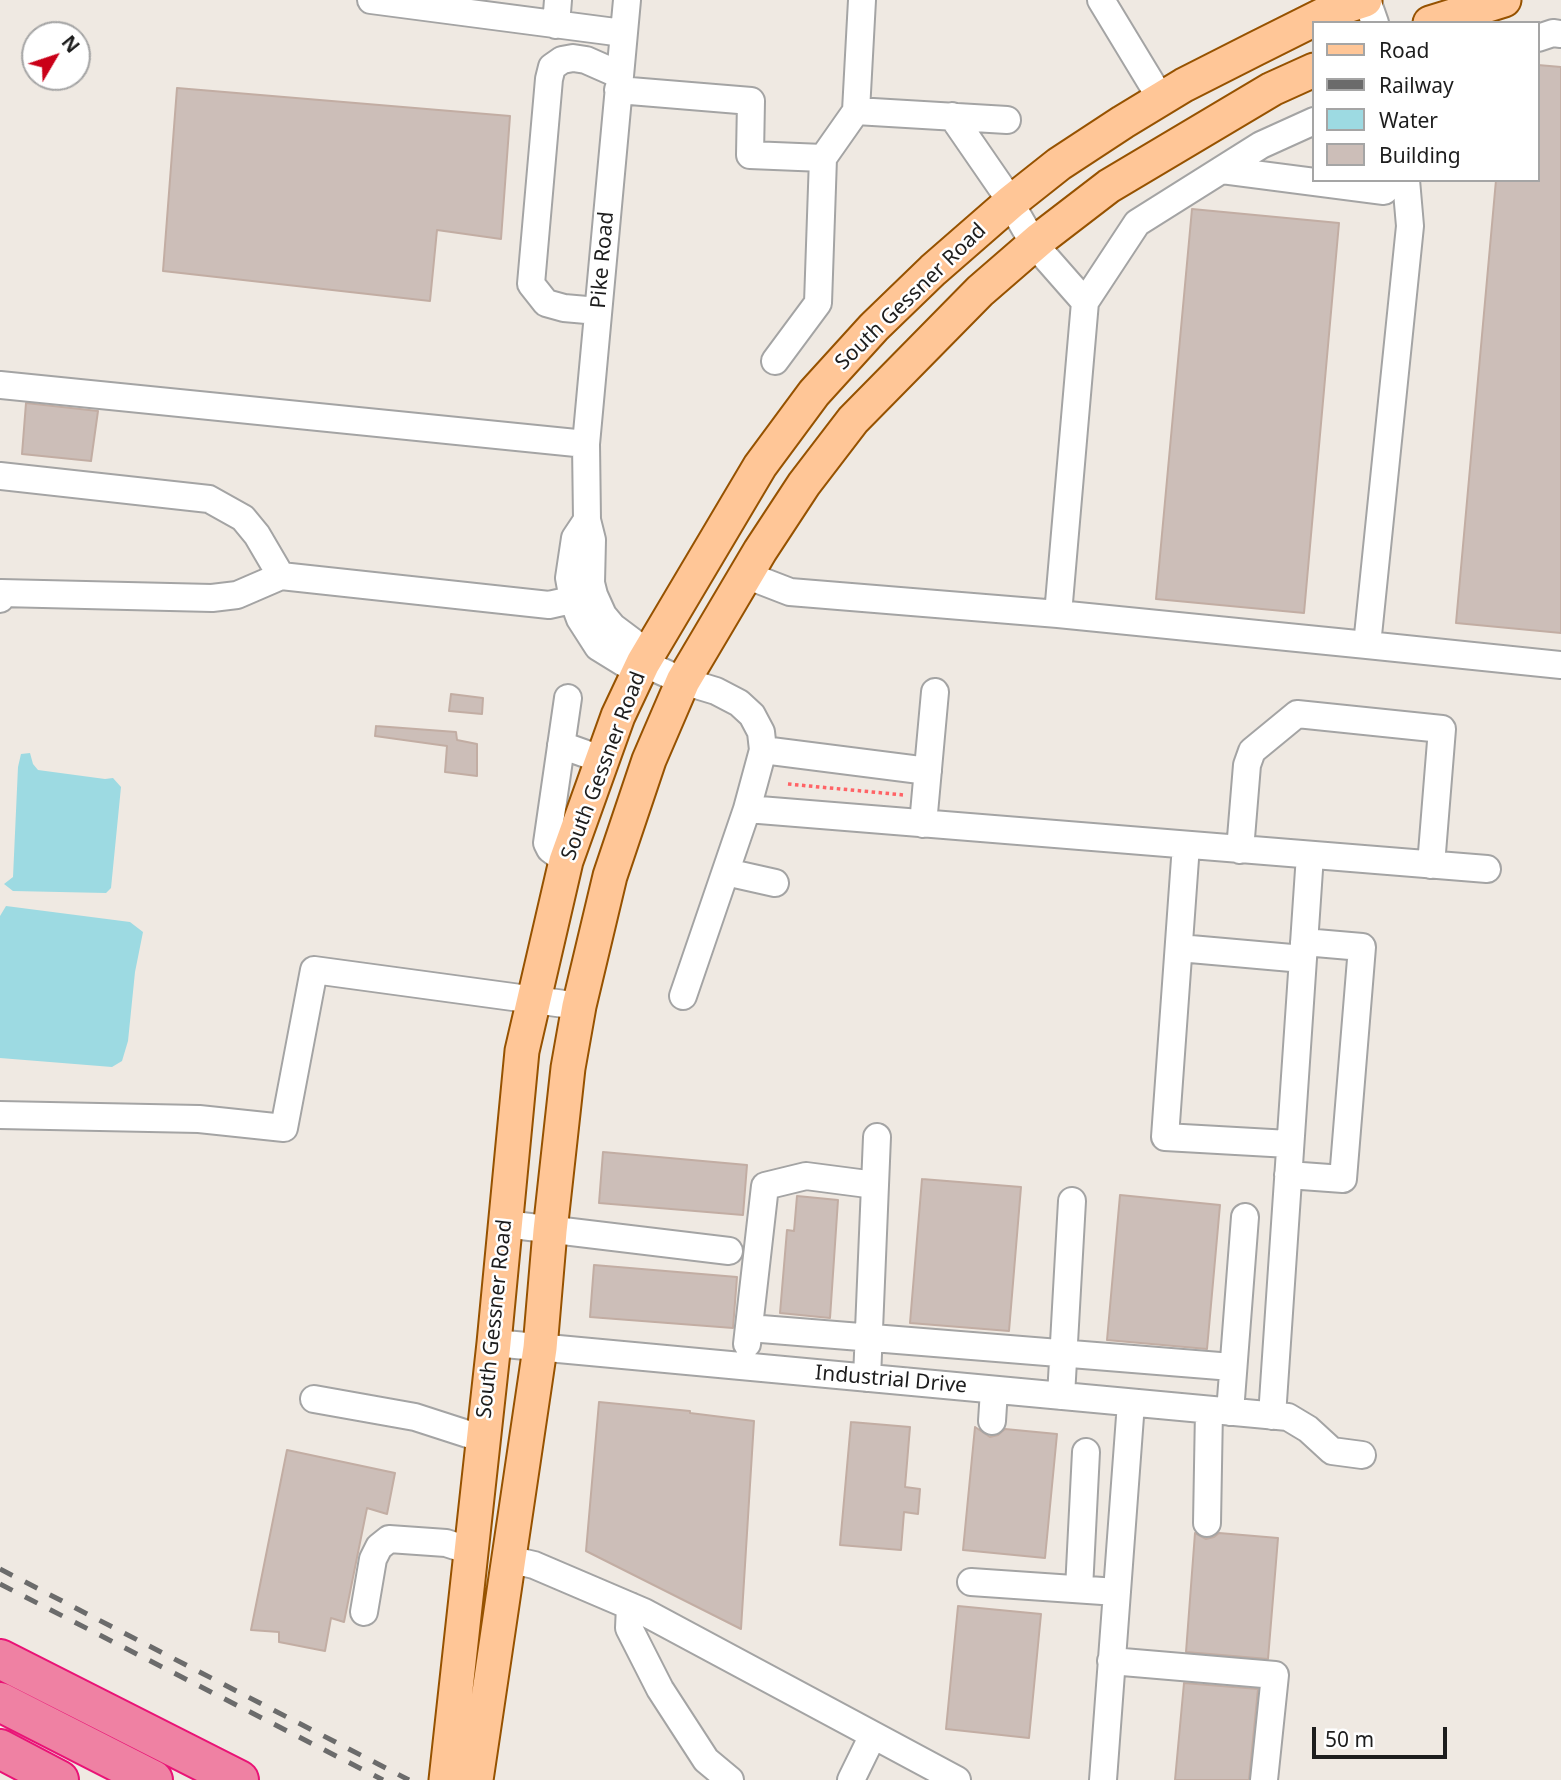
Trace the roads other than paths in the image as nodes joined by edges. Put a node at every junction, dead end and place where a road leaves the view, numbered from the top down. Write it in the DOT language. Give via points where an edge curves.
graph roads {
  1 [pos="371,0"];
  2 [pos="626,0"];
  3 [pos="862,0"];
  4 [pos="1101,0"];
  5 [pos="1366,0"];
  6 [pos="1504,0"];
  7 [pos="557,12"];
  8 [pos="1312,21"];
  9 [pos="1313,21"];
  10 [pos="1374,21"];
  11 [pos="1436,21"];
  12 [pos="624,33"];
  13 [pos="1561,34"];
  14 [pos="1540,37"];
  15 [pos="1312,71"];
  16 [pos="619,83"];
  17 [pos="1161,99"];
  18 [pos="856,111"];
  19 [pos="952,116"];
  20 [pos="1007,120"];
  21 [pos="1312,122"];
  22 [pos="823,158"];
  23 [pos="1222,170"];
  24 [pos="1312,178"];
  25 [pos="1352,182"];
  26 [pos="1395,186"];
  27 [pos="1011,202"];
  28 [pos="1034,244"];
  29 [pos="1086,302"];
  30 [pos="598,311"];
  31 [pos="775,361"];
  32 [pos="0,385"];
  33 [pos="586,444"];
  34 [pos="0,476"];
  35 [pos="746,575"];
  36 [pos="281,576"];
  37 [pos="583,597"];
  38 [pos="0,598"];
  39 [pos="1058,614"];
  40 [pos="1367,645"];
  41 [pos="643,663"];
  42 [pos="1561,664"];
  43 [pos="684,681"];
  44 [pos="934,692"];
  45 [pos="568,698"];
  46 [pos="561,745"];
  47 [pos="763,750"];
  48 [pos="603,760"];
  49 [pos="928,771"];
  50 [pos="747,809"];
  51 [pos="923,824"];
  52 [pos="1186,845"];
  53 [pos="1241,850"];
  54 [pos="1310,855"];
  55 [pos="566,861"];
  56 [pos="1431,865"];
  57 [pos="1487,869"];
  58 [pos="726,872"];
  59 [pos="610,876"];
  60 [pos="775,883"];
  61 [pos="1179,948"];
  62 [pos="1303,950"];
  63 [pos="683,996"];
  64 [pos="533,999"];
  65 [pos="579,1006"];
  66 [pos="0,1115"];
  67 [pos="877,1137"];
  68 [pos="1289,1144"];
  69 [pos="1288,1175"];
  70 [pos="875,1185"];
  71 [pos="1072,1201"];
  72 [pos="1245,1217"];
  73 [pos="505,1224"];
  74 [pos="550,1231"];
  75 [pos="729,1251"];
  76 [pos="749,1328"];
  77 [pos="869,1338"];
  78 [pos="494,1343"];
  79 [pos="540,1348"];
  80 [pos="1063,1354"];
  81 [pos="745,1367"];
  82 [pos="1232,1367"];
  83 [pos="867,1378"];
  84 [pos="994,1390"];
  85 [pos="1061,1396"];
  86 [pos="314,1399"];
  87 [pos="1131,1403"];
  88 [pos="1219,1411"];
  89 [pos="1280,1416"];
  90 [pos="992,1421"];
  91 [pos="483,1439"];
  92 [pos="524,1448"];
  93 [pos="1086,1452"];
  94 [pos="1362,1455"];
  95 [pos="1207,1523"];
  96 [pos="471,1551"];
  97 [pos="508,1559"];
  98 [pos="971,1582"];
  99 [pos="1079,1589"];
  100 [pos="1116,1592"];
  101 [pos="630,1606"];
  102 [pos="364,1612"];
  103 [pos="0,1659"];
  104 [pos="1111,1661"];
  105 [pos="0,1702"];
  106 [pos="873,1735"];
  107 [pos="0,1749"];
  108 [pos="47,1773"];
  109 [pos="942,1777"];
  110 [pos="153,1780"];
  111 [pos="239,1780"];
  112 [pos="446,1780"];
  113 [pos="476,1780"];
  114 [pos="730,1780"];
  115 [pos="851,1780"];
  116 [pos="1103,1780"];
  117 [pos="1264,1780"];
  1 -- 7 [label="street"];
  2 -- 12 [label="street, Pike Road"];
  3 -- 18 [label="street"];
  4 -- 17 [label="street"];
  5 -- 9 [label="main road, South Gessner Road"];
  5 -- 10 [label="street"];
  6 -- 11 [label="main road"];
  7 -- 12 [label="street"];
  8 -- 17 [label="main road, South Gessner Road"];
  12 -- 16 [label="street, Pike Road"];
  13 -- 14 [label="street"];
  15 -- 28 [label="main road, South Gessner Road" via="1272,89 1109,186"];
  16 -- 22 [label="street" via="751,101 750,155"];
  16 -- 30 [label="street, Pike Road"];
  16 -- 30 [label="street" via="586,60 573,58 552,67 549,79 531,285 546,303"];
  17 -- 27 [label="main road, South Gessner Road" via="1059,164"];
  18 -- 19 [label="street"];
  18 -- 22 [label="street"];
  19 -- 20 [label="street"];
  19 -- 27 [label="street"];
  21 -- 23 [label="street" via="1261,145"];
  22 -- 31 [label="street" via="818,303"];
  23 -- 24 [label="street"];
  23 -- 29 [label="street" via="1137,223"];
  25 -- 26 [label="street"];
  26 -- 40 [label="street" via="1410,226"];
  27 -- 28 [label="street"];
  27 -- 41 [label="main road, South Gessner Road" via="874,327 814,393 760,466"];
  28 -- 29 [label="street"];
  28 -- 35 [label="main road, South Gessner Road" via="979,291 853,420 804,484"];
  29 -- 39 [label="street"];
  30 -- 33 [label="street, Pike Road"];
  32 -- 33 [label="street"];
  33 -- 37 [label="street, Pike Road" via="587,520 575,538 569,578"];
  34 -- 36 [label="street" via="209,499 243,518"];
  35 -- 39 [label="street" via="790,592"];
  35 -- 43 [label="main road, South Gessner Road"];
  36 -- 37 [label="street" via="549,605"];
  36 -- 38 [label="street" via="237,595 212,597 1,593"];
  37 -- 41 [label="street, Pike Road" via="580,619 598,647 624,663"];
  39 -- 40 [label="street"];
  40 -- 42 [label="street"];
  41 -- 43 [label="street, Pike Road"];
  41 -- 48 [label="main road, South Gessner Road"];
  43 -- 47 [label="street, Pike Road" via="716,691 752,715"];
  43 -- 59 [label="main road, South Gessner Road" via="649,760"];
  44 -- 49 [label="street"];
  45 -- 46 [label="street"];
  46 -- 48 [label="street"];
  46 -- 55 [label="street" via="547,843"];
  47 -- 49 [label="street"];
  47 -- 50 [label="street"];
  48 -- 55 [label="main road, South Gessner Road"];
  49 -- 51 [label="street"];
  50 -- 51 [label="street"];
  50 -- 58 [label="street"];
  51 -- 52 [label="street"];
  52 -- 53 [label="street"];
  52 -- 61 [label="street"];
  53 -- 54 [label="street"];
  53 -- 56 [label="street" via="1252,751 1297,714 1442,729"];
  54 -- 56 [label="street"];
  54 -- 62 [label="street"];
  55 -- 59 [label="main road"];
  55 -- 64 [label="main road, South Gessner Road"];
  56 -- 57 [label="street"];
  58 -- 60 [label="street"];
  58 -- 63 [label="street"];
  59 -- 65 [label="main road, South Gessner Road"];
  61 -- 62 [label="street"];
  61 -- 68 [label="street" via="1164,1136"];
  62 -- 68 [label="street"];
  62 -- 69 [label="street" via="1362,947 1343,1179"];
  64 -- 65 [label="street"];
  64 -- 66 [label="street" via="314,970 284,1128 199,1119"];
  64 -- 73 [label="main road, South Gessner Road" via="522,1051"];
  65 -- 74 [label="main road, South Gessner Road"];
  67 -- 70 [label="street"];
  68 -- 69 [label="street"];
  69 -- 89 [label="street"];
  70 -- 76 [label="street" via="806,1176 765,1186"];
  70 -- 77 [label="street"];
  71 -- 80 [label="street"];
  72 -- 82 [label="street"];
  73 -- 74 [label="street"];
  73 -- 78 [label="main road, South Gessner Road"];
  74 -- 75 [label="street"];
  74 -- 79 [label="main road, South Gessner Road"];
  76 -- 77 [label="street"];
  76 -- 81 [label="street"];
  77 -- 80 [label="street"];
  77 -- 83 [label="street"];
  78 -- 79 [label="street, Industrial Drive"];
  78 -- 91 [label="main road, South Gessner Road"];
  79 -- 81 [label="street, Industrial Drive"];
  79 -- 92 [label="main road, South Gessner Road"];
  80 -- 82 [label="street"];
  80 -- 85 [label="street"];
  81 -- 83 [label="street, Industrial Drive"];
  82 -- 88 [label="street"];
  83 -- 84 [label="street, Industrial Drive"];
  84 -- 85 [label="street, Industrial Drive"];
  84 -- 90 [label="street"];
  85 -- 87 [label="street, Industrial Drive"];
  86 -- 91 [label="street" via="415,1417"];
  87 -- 88 [label="street, Industrial Drive"];
  87 -- 100 [label="street"];
  88 -- 89 [label="street, Industrial Drive"];
  88 -- 95 [label="street"];
  89 -- 94 [label="street" via="1308,1429 1332,1451"];
  91 -- 92 [label="main road"];
  91 -- 96 [label="main road, South Gessner Road"];
  92 -- 97 [label="main road, South Gessner Road"];
  93 -- 99 [label="street"];
  96 -- 97 [label="main road"];
  96 -- 102 [label="street" via="446,1543 389,1539 373,1559"];
  96 -- 112 [label="main road, South Gessner Road"];
  97 -- 101 [label="street" via="534,1565"];
  97 -- 113 [label="main road, South Gessner Road"];
  98 -- 99 [label="street"];
  99 -- 100 [label="street"];
  100 -- 104 [label="street"];
  101 -- 106 [label="street"];
  101 -- 114 [label="street" via="629,1628 660,1689 706,1760"];
  103 -- 111 [label="highway"];
  104 -- 116 [label="street"];
  104 -- 117 [label="street" via="1275,1675"];
  105 -- 110 [label="highway"];
  106 -- 109 [label="street"];
  106 -- 115 [label="street"];
  107 -- 108 [label="highway"];
}
